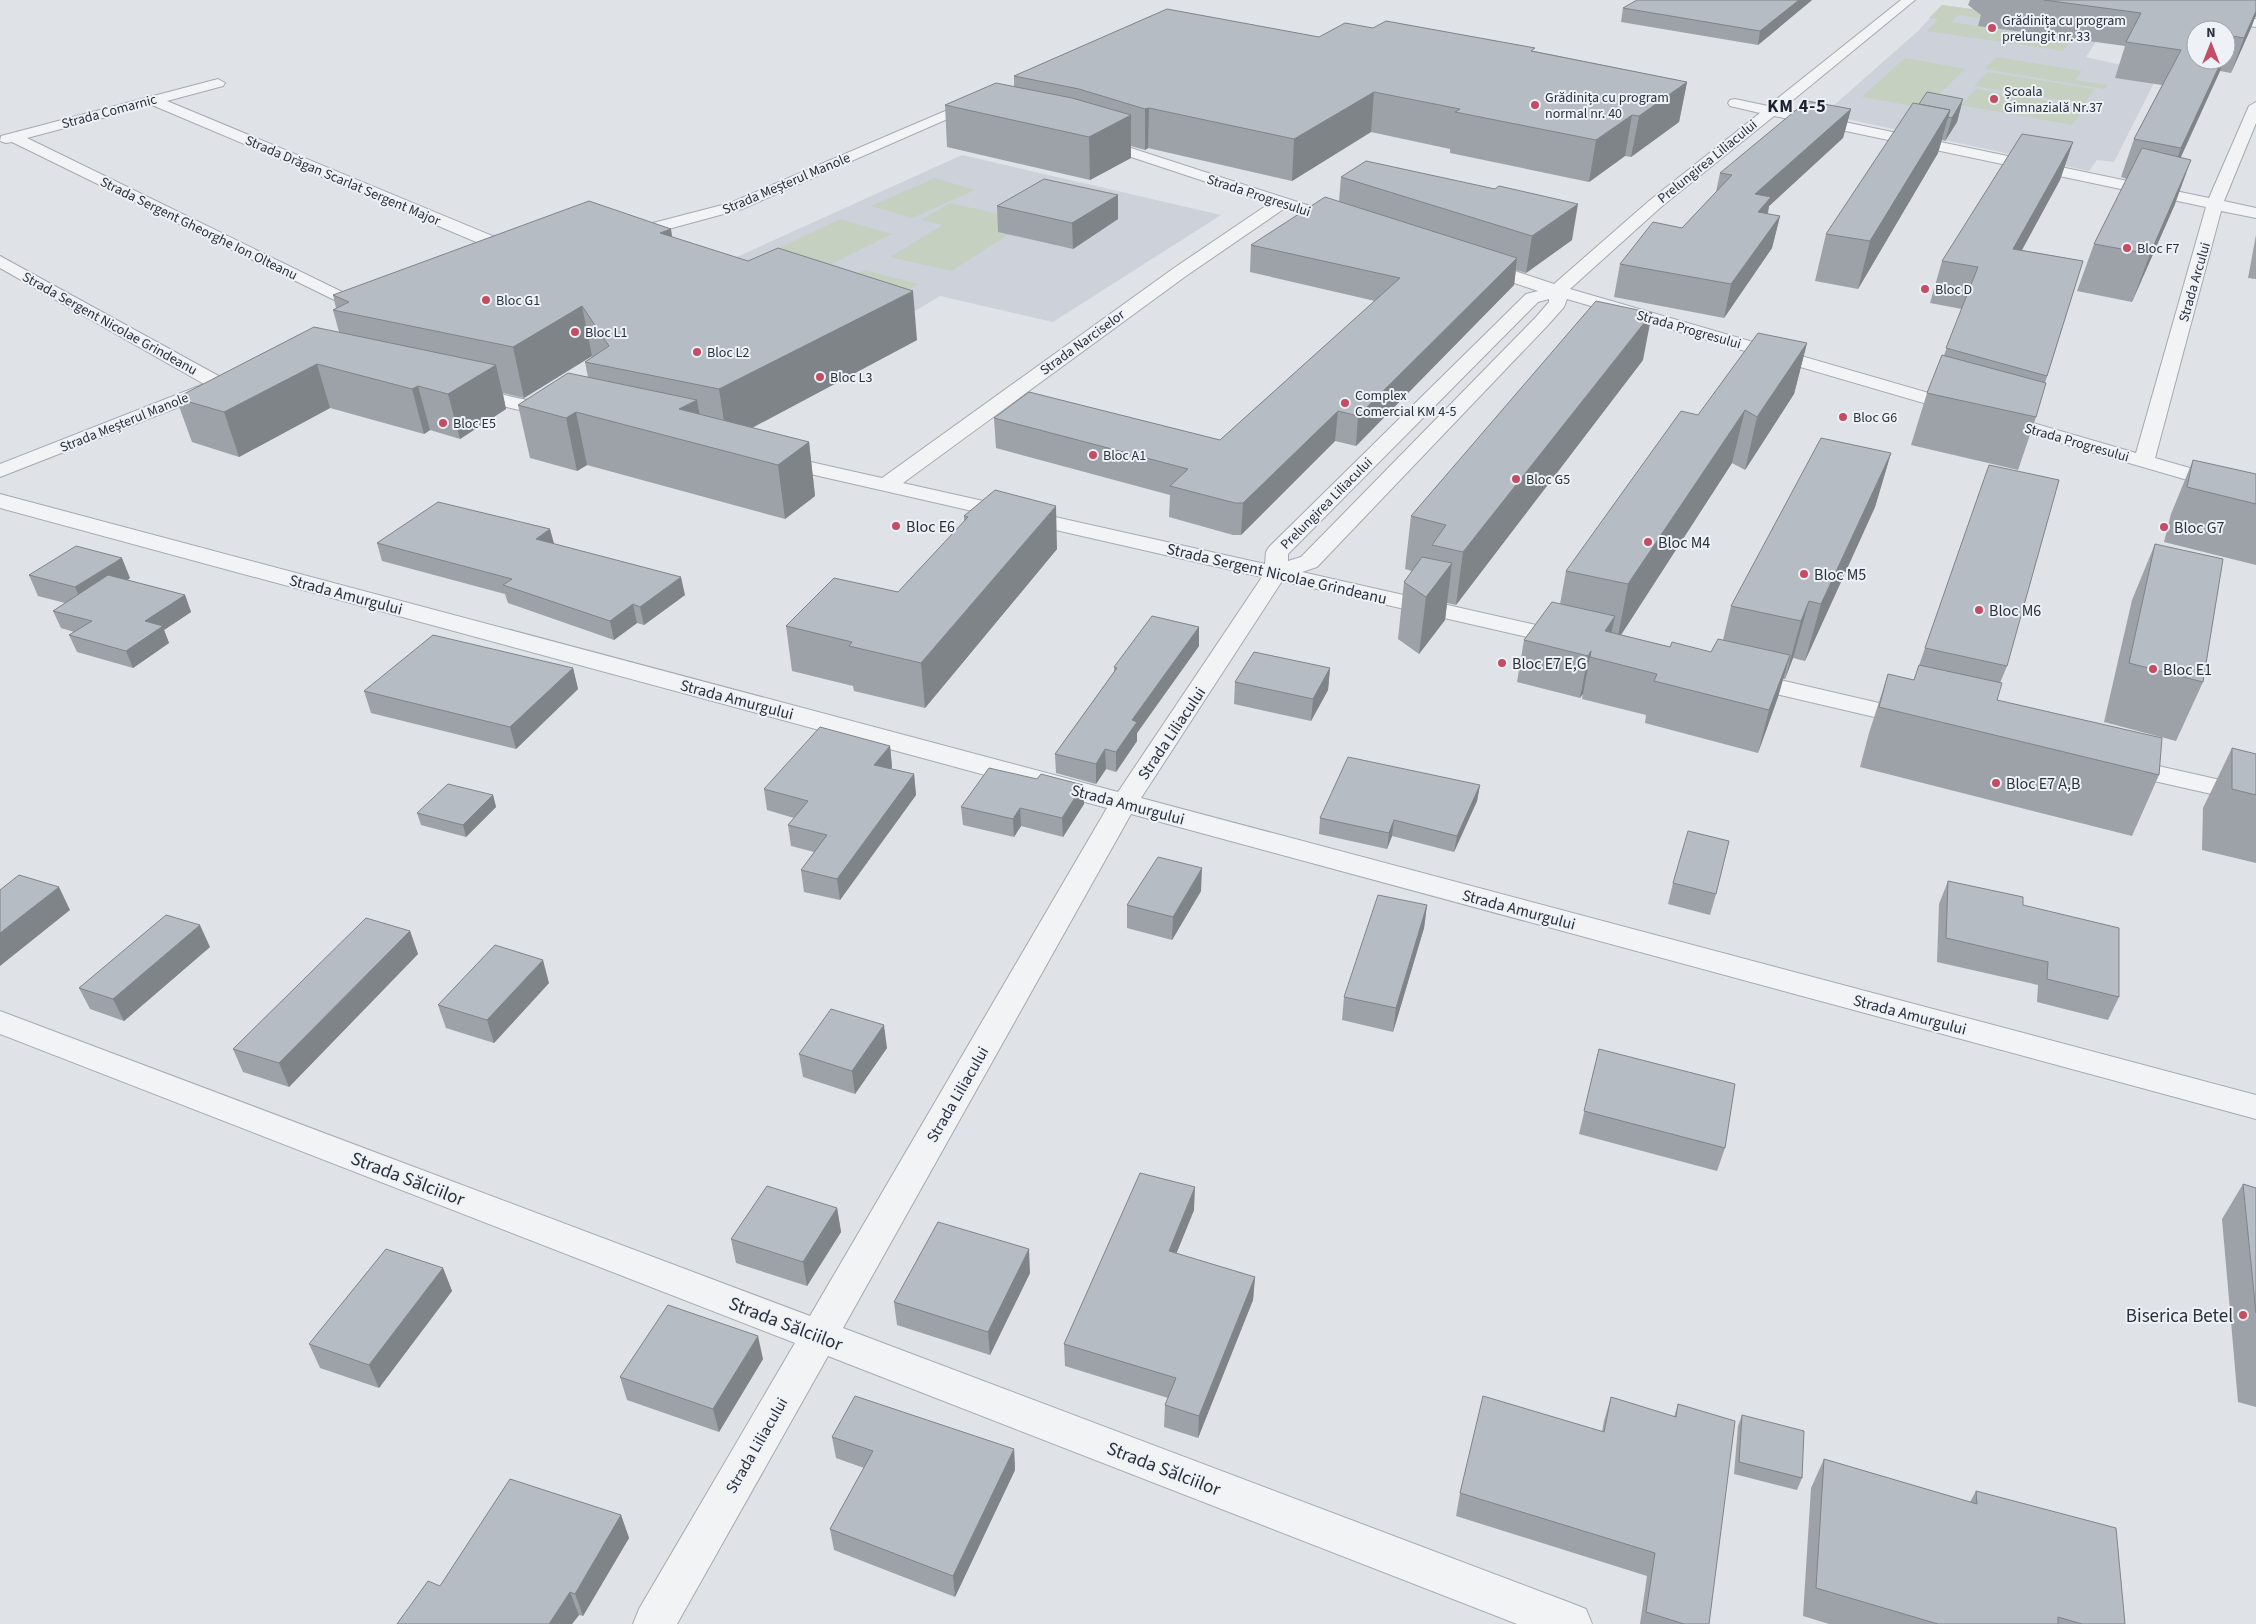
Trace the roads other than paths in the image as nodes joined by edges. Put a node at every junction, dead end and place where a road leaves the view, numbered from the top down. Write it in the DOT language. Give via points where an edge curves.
graph roads {
  1 [pos="1909,0"];
  2 [pos="2215,0"];
  3 [pos="2256,23"];
  4 [pos="218,83"];
  5 [pos="152,100"];
  6 [pos="1735,102"];
  7 [pos="2256,106"];
  8 [pos="1771,110"];
  9 [pos="1000,119"];
  10 [pos="1083,137"];
  11 [pos="7,138"];
  12 [pos="1281,203"];
  13 [pos="2215,204"];
  14 [pos="2256,213"];
  15 [pos="1354,226"];
  16 [pos="608,238"];
  17 [pos="1464,260"];
  18 [pos="0,261"];
  19 [pos="507,270"];
  20 [pos="1557,291"];
  21 [pos="367,327"];
  22 [pos="228,381"];
  23 [pos="442,388"];
  24 [pos="578,417"];
  25 [pos="753,455"];
  26 [pos="2144,462"];
  27 [pos="0,471"];
  28 [pos="886,485"];
  29 [pos="2256,494"];
  30 [pos="0,501"];
  31 [pos="1276,574"];
  32 [pos="1592,645"];
  33 [pos="1726,675"];
  34 [pos="1936,723"];
  35 [pos="2101,761"];
  36 [pos="2256,796"];
  37 [pos="1124,803"];
  38 [pos="0,1022"];
  39 [pos="2256,1107"];
  40 [pos="818,1336"];
  41 [pos="654,1624"];
  42 [pos="1571,1624"];
  1 -- 8 [label="street, Prelungirea Liliacului"];
  2 -- 3 [label="street" via="2206,16"];
  4 -- 5 [label="street, Strada Comarnic"];
  5 -- 11 [label="street, Strada Comarnic"];
  5 -- 19 [label="street, Strada Drăgan Scarlat Sergent Major" via="534,260"];
  6 -- 8 [label="street"];
  7 -- 13 [label="street, Strada Arcului"];
  8 -- 13 [label="street"];
  8 -- 20 [label="street, Prelungirea Liliacului" via="1655,204"];
  9 -- 16 [label="street, Strada Meșterul Manole" via="950,113 736,206"];
  10 -- 12 [label="street, Strada Progresului"];
  11 -- 21 [label="street, Strada Sergent Gheorghe Ion Olteanu" via="384,320"];
  12 -- 15 [label="street, Strada Progresului"];
  12 -- 28 [label="street, Strada Narciselor" via="1172,277"];
  13 -- 14 [label="street"];
  13 -- 26 [label="street, Strada Arcului"];
  17 -- 20 [label="street, Strada Progresului"];
  18 -- 22 [label="street, Strada Sergent Nicolae Grindeanu"];
  20 -- 26 [label="street, Strada Progresului"];
  20 -- 31 [label="street, Prelungirea Liliacului" via="1558,303 1542,321 1309,562"];
  20 -- 31 [label="street, Prelungirea Liliacului" via="1532,298 1278,552"];
  22 -- 27 [label="street, Strada Meșterul Manole"];
  23 -- 24 [label="street"];
  25 -- 28 [label="street, Strada Sergent Nicolae Grindeanu"];
  26 -- 29 [label="street, Strada Progresului"];
  28 -- 31 [label="street, Strada Sergent Nicolae Grindeanu"];
  30 -- 37 [label="street, Strada Amurgului"];
  31 -- 32 [label="street, Strada Sergent Nicolae Grindeanu"];
  31 -- 37 [label="street, Strada Liliacului"];
  33 -- 34 [label="street"];
  35 -- 36 [label="street"];
  37 -- 39 [label="street, Strada Amurgului"];
  37 -- 40 [label="street, Strada Liliacului"];
  38 -- 40 [label="street, Strada Sălciilor"];
  40 -- 41 [label="street, Strada Liliacului"];
  40 -- 42 [label="street, Strada Sălciilor"];
}
